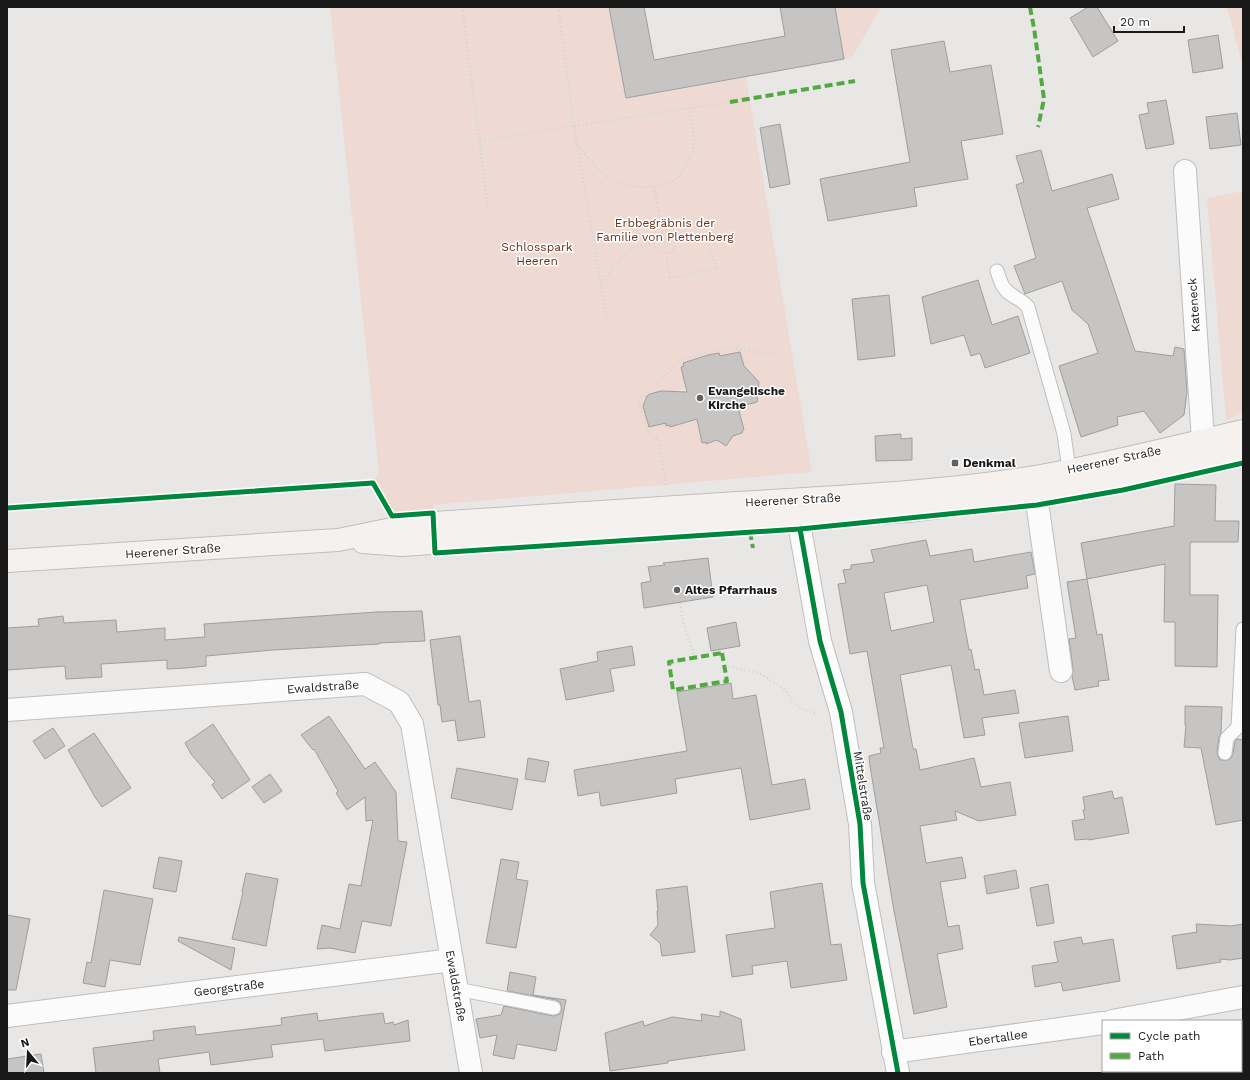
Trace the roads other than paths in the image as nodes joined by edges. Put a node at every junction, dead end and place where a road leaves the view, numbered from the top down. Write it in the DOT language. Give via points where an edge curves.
graph roads {
  1 [pos="1185,171"];
  2 [pos="997,271"];
  3 [pos="1243,431"];
  4 [pos="1203,440"];
  5 [pos="1243,451"];
  6 [pos="1069,470"];
  7 [pos="1036,495"];
  8 [pos="798,509"];
  9 [pos="338,540"];
  10 [pos="7,562"];
  11 [pos="1243,629"];
  12 [pos="1061,671"];
  13 [pos="7,710"];
  14 [pos="1225,753"];
  15 [pos="452,960"];
  16 [pos="457,989"];
  17 [pos="1243,997"];
  18 [pos="554,1008"];
  19 [pos="7,1016"];
  20 [pos="1117,1020"];
  21 [pos="1102,1023"];
  22 [pos="894,1052"];
  23 [pos="471,1073"];
  24 [pos="898,1073"];
  1 -- 4 [label="street, Kateneck"];
  2 -- 6 [label="lane" via="1004,289 1028,307 1063,429"];
  3 -- 4 [label="main road, Heerener Straße"];
  4 -- 6 [label="main road, Heerener Straße"];
  5 -- 7 [label="main road, Heerener Straße" via="1122,480"];
  6 -- 8 [label="main road, Heerener Straße" via="1034,477 871,495"];
  7 -- 8 [label="main road, Heerener Straße" via="908,511"];
  7 -- 12 [label="street"];
  8 -- 9 [label="main road, Heerener Straße" via="402,545"];
  8 -- 9 [label="main road, Heerener Straße" via="670,507 434,523"];
  8 -- 22 [label="street, Mittelstraße" via="820,641 841,712 860,824 863,883"];
  9 -- 10 [label="main road, Heerener Straße"];
  11 -- 14 [label="lane" via="1238,727 1227,738"];
  13 -- 15 [label="street, Ewaldstraße" via="365,684 398,702 412,724"];
  15 -- 16 [label="street, Ewaldstraße"];
  15 -- 19 [label="street, Georgstraße"];
  16 -- 18 [label="lane"];
  16 -- 23 [label="street, Ewaldstraße"];
  17 -- 20 [label="street"];
  21 -- 22 [label="street, Ebertallee"];
  22 -- 24 [label="street, Mittelstraße"];
}
